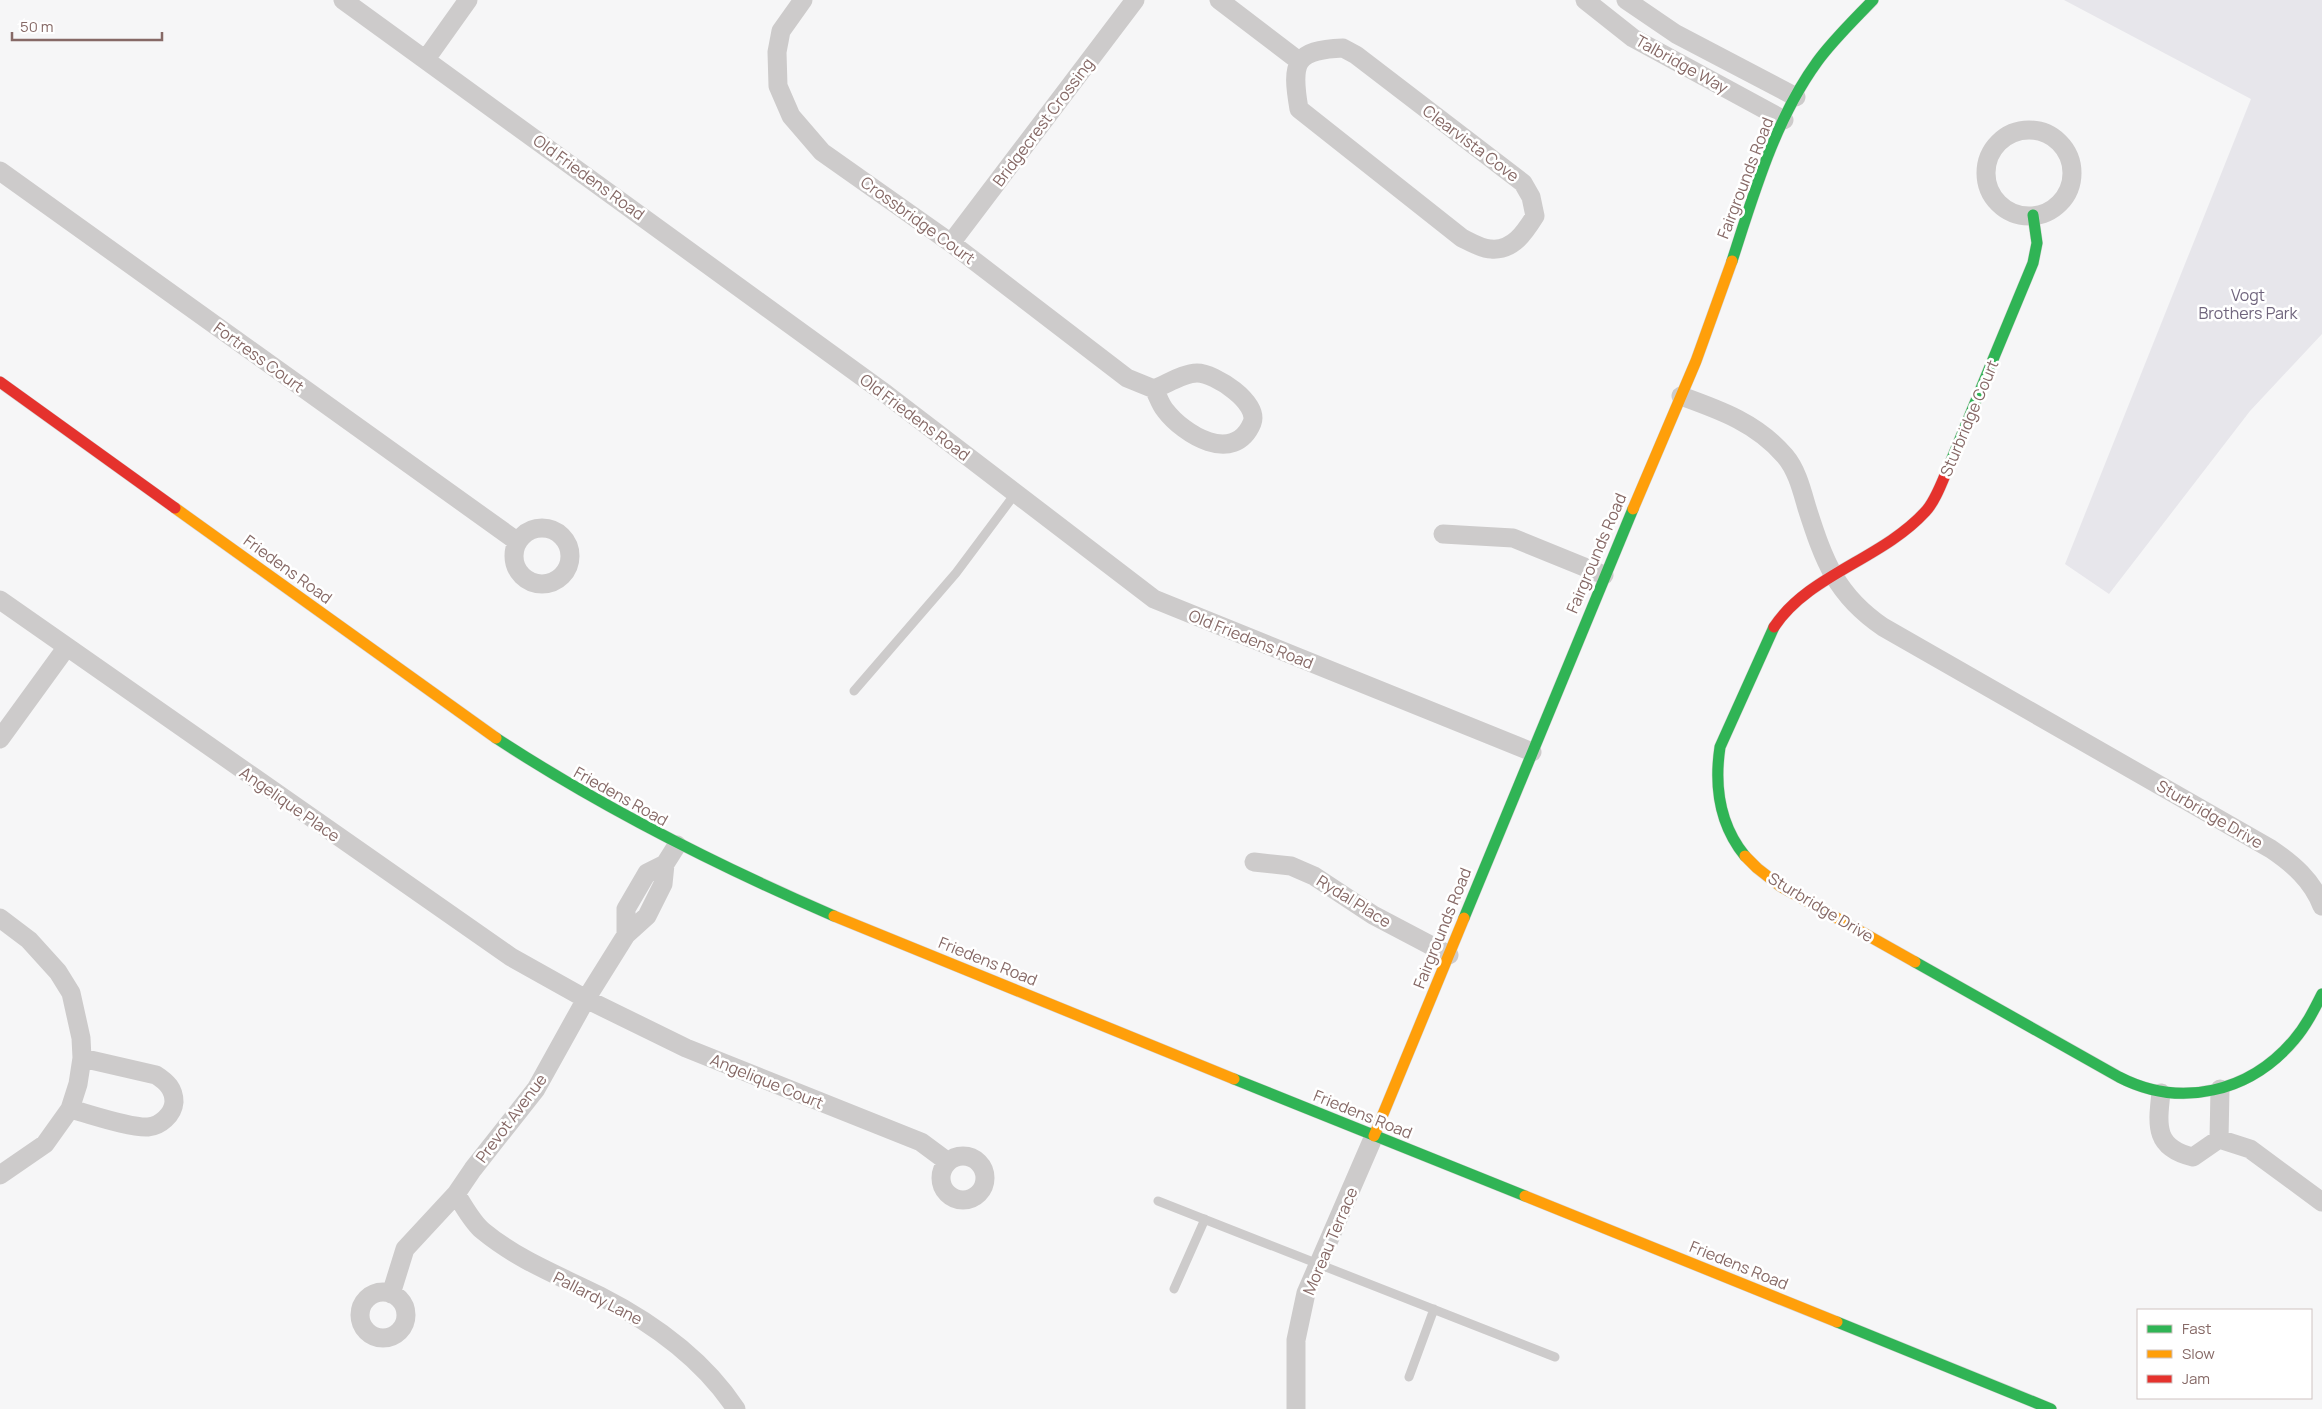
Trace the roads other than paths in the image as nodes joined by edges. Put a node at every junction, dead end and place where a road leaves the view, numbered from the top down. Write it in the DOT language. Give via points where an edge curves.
graph roads {
  1 [pos="343,0"];
  2 [pos="468,0"];
  3 [pos="802,0"];
  4 [pos="1135,0"];
  5 [pos="1218,0"];
  6 [pos="1585,0"];
  7 [pos="1626,0"];
  8 [pos="1873,0"];
  9 [pos="1609,20"];
  10 [pos="426,59"];
  11 [pos="1299,61"];
  12 [pos="1796,97"];
  13 [pos="1784,120"];
  14 [pos="0,171"];
  15 [pos="2033,215"];
  16 [pos="951,243"];
  17 [pos="0,382"];
  18 [pos="1154,390"];
  19 [pos="1681,396"];
  20 [pos="1015,494"];
  21 [pos="1443,534"];
  22 [pos="518,542"];
  23 [pos="1604,575"];
  24 [pos="1834,577"];
  25 [pos="0,600"];
  26 [pos="66,648"];
  27 [pos="854,691"];
  28 [pos="0,739"];
  29 [pos="1532,752"];
  30 [pos="677,845"];
  31 [pos="1254,862"];
  32 [pos="2322,906"];
  33 [pos="0,918"];
  34 [pos="1449,955"];
  35 [pos="2322,994"];
  36 [pos="586,999"];
  37 [pos="82,1058"];
  38 [pos="2220,1090"];
  39 [pos="2161,1093"];
  40 [pos="70,1108"];
  41 [pos="1374,1136"];
  42 [pos="2219,1139"];
  43 [pos="948,1162"];
  44 [pos="0,1175"];
  45 [pos="456,1194"];
  46 [pos="1158,1201"];
  47 [pos="2322,1202"];
  48 [pos="1204,1219"];
  49 [pos="1319,1264"];
  50 [pos="1174,1289"];
  51 [pos="391,1294"];
  52 [pos="1434,1309"];
  53 [pos="1555,1357"];
  54 [pos="1408,1377"];
  55 [pos="736,1409"];
  56 [pos="1296,1409"];
  57 [pos="2051,1409"];
  1 -- 10 [label="street, Old Friedens Road"];
  2 -- 10 [label="street"];
  3 -- 16 [label="street, Crossbridge Court" via="781,31 777,52 778,86 791,116 822,152"];
  4 -- 16 [label="street, Bridgecrest Crossing"];
  5 -- 11 [label="street"];
  6 -- 9 [label="street, Talbridge Way"];
  7 -- 9 [label="street"];
  7 -- 12 [label="street, Talbridge Way" via="1676,34"];
  8 -- 12 [label="street, Fairgrounds Road" via="1814,67"];
  9 -- 13 [label="street, Talbridge Way" via="1633,38"];
  10 -- 20 [label="street, Old Friedens Road" via="886,394"];
  11 -- 11 [label="street, Clearvista Cove" via="1294,81 1299,108 1307,115 1462,238 1491,250 1507,247 1521,238 1535,216 1531,197 1523,183 1356,55 1343,48 1313,50"];
  12 -- 13 [label="street, Fairgrounds Road"];
  13 -- 19 [label="street, Fairgrounds Road"];
  14 -- 22 [label="street, Fortress Court"];
  15 -- 15 [label="street" via="2060,203 2068,192 2072,168 2069,156 2053,136 2028,130 2005,137 1996,145 1988,161 1986,178 2004,208 2014,213"];
  15 -- 24 [label="street, Sturbridge Court" via="2037,243 2034,263 1937,493 1927,511 1896,539"];
  16 -- 18 [label="street, Crossbridge Court" via="1127,378"];
  17 -- 30 [label="street, Friedens Road" via="542,770"];
  18 -- 18 [label="street" via="1197,373 1216,378 1238,393 1252,411 1252,422 1232,443 1216,445 1178,424 1163,409"];
  19 -- 23 [label="street, Fairgrounds Road"];
  19 -- 24 [label="street, Sturbridge Drive" via="1750,424 1787,458 1798,479 1822,555"];
  20 -- 27 [label="lane" via="956,573"];
  20 -- 29 [label="street, Old Friedens Road" via="1154,599"];
  21 -- 23 [label="street" via="1513,538"];
  23 -- 29 [label="street, Fairgrounds Road"];
  24 -- 32 [label="street, Sturbridge Drive" via="1863,613 1884,627 2292,863 2306,878"];
  24 -- 39 [label="street, Sturbridge Drive" via="1810,591 1784,613 1769,634 1725,733 1717,764 1717,783 1718,802 1729,834 1750,862 1780,886 2106,1070"];
  25 -- 26 [label="street, Angelique Place"];
  26 -- 28 [label="street"];
  26 -- 36 [label="street, Angelique Place" via="511,957"];
  29 -- 34 [label="street, Fairgrounds Road"];
  30 -- 36 [label="street, Prevot Avenue" via="666,864 647,873 626,909 626,935"];
  30 -- 41 [label="street, Friedens Road" via="834,917"];
  31 -- 34 [label="street, Rydal Place" via="1291,866 1314,876 1373,915"];
  33 -- 37 [label="street" via="29,940 58,972 71,993"];
  34 -- 41 [label="street, Fairgrounds Road"];
  35 -- 38 [label="street, Sturbridge Drive" via="2279,1056 2240,1083"];
  36 -- 43 [label="street, Angelique Court" via="686,1048 921,1142"];
  36 -- 45 [label="street, Prevot Avenue" via="536,1089"];
  37 -- 40 [label="street"];
  37 -- 40 [label="street" via="156,1075 166,1081 174,1094 174,1107 164,1121 149,1127"];
  38 -- 39 [label="street, Sturbridge Drive" via="2206,1094"];
  38 -- 42 [label="street"];
  39 -- 42 [label="street" via="2159,1124 2165,1144 2176,1153 2193,1157"];
  40 -- 44 [label="street" via="45,1144"];
  41 -- 49 [label="street, Moreau Terrace"];
  41 -- 57 [label="street, Friedens Road"];
  42 -- 47 [label="street" via="2245,1148"];
  45 -- 51 [label="street, Prevot Avenue" via="405,1249"];
  45 -- 55 [label="street, Pallardy Lane" via="482,1230 531,1264 601,1296 667,1335 720,1384"];
  46 -- 48 [label="lane"];
  48 -- 49 [label="lane"];
  48 -- 50 [label="lane"];
  49 -- 52 [label="lane"];
  49 -- 56 [label="street, Moreau Terrace" via="1306,1293 1296,1340"];
  52 -- 53 [label="lane"];
  52 -- 54 [label="lane"];
}
